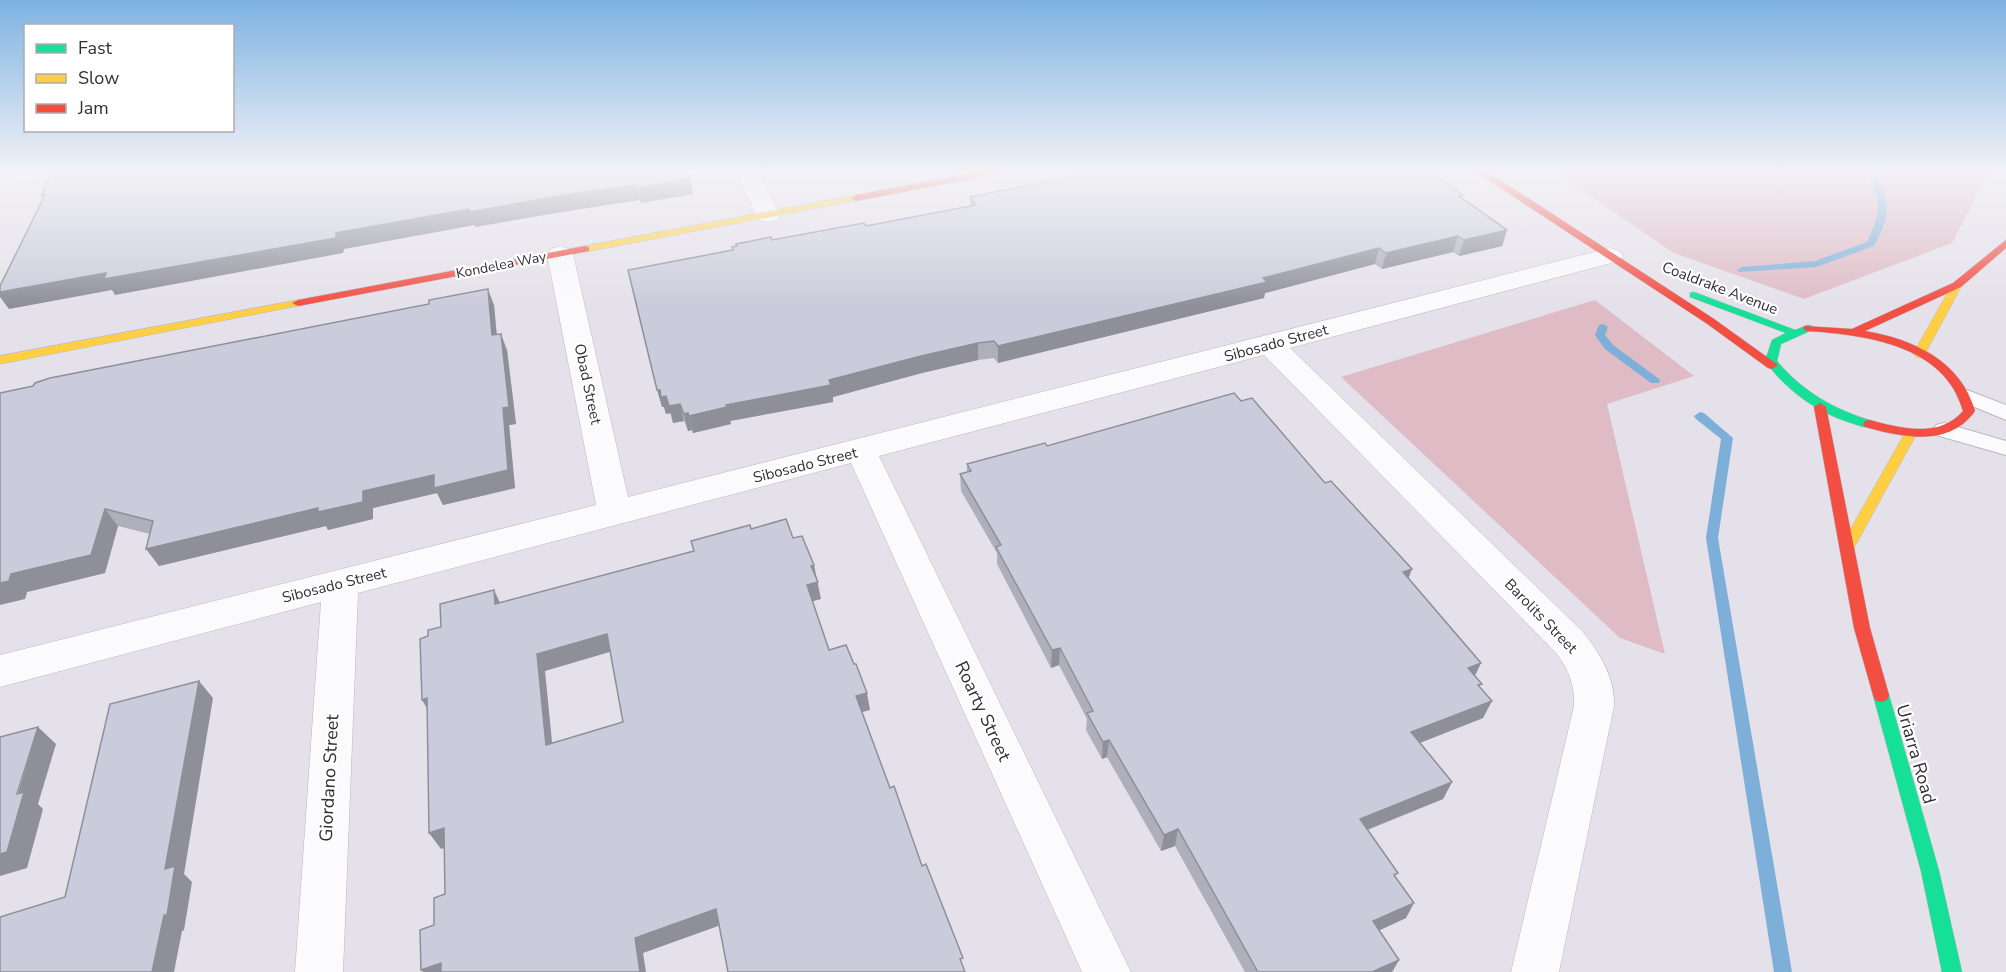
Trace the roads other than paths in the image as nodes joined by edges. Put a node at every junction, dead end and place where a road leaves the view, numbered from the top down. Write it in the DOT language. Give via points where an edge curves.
graph roads {
  1 [pos="766,215"];
  2 [pos="1549,215"];
  3 [pos="2006,243"];
  4 [pos="560,254"];
  5 [pos="1610,256"];
  6 [pos="1639,274"];
  7 [pos="1957,285"];
  8 [pos="1856,331"];
  9 [pos="1790,332"];
  10 [pos="1271,345"];
  11 [pos="1919,354"];
  12 [pos="0,360"];
  13 [pos="1772,365"];
  14 [pos="1967,396"];
  15 [pos="1820,407"];
  16 [pos="2006,413"];
  17 [pos="1944,430"];
  18 [pos="1911,433"];
  19 [pos="2006,448"];
  20 [pos="861,450"];
  21 [pos="615,514"];
  22 [pos="1848,546"];
  23 [pos="340,583"];
  24 [pos="0,671"];
  25 [pos="319,972"];
  26 [pos="1107,972"];
  27 [pos="1535,972"];
  28 [pos="1952,972"];
  1 -- 4 [label="street, Kondelea Way"];
  2 -- 5 [label="street, Coaldrake Avenue"];
  3 -- 7 [label="street"];
  4 -- 12 [label="street, Kondelea Way"];
  4 -- 21 [label="street, Obad Street"];
  5 -- 6 [label="street, Coaldrake Avenue"];
  5 -- 10 [label="street, Sibosado Street"];
  6 -- 9 [label="street, Coaldrake Avenue"];
  6 -- 13 [label="street, Coaldrake Avenue"];
  7 -- 8 [label="street"];
  7 -- 11 [label="street"];
  8 -- 9 [label="street" via="1808,328"];
  8 -- 11 [label="street"];
  9 -- 13 [label="street" via="1776,339 1770,351"];
  10 -- 20 [label="street, Sibosado Street"];
  10 -- 27 [label="street, Barolits Street" via="1562,634 1587,666 1596,688 1594,706"];
  11 -- 14 [label="street" via="1941,367"];
  13 -- 15 [label="street, Coaldrake Avenue" via="1798,393"];
  14 -- 16 [label="lane"];
  14 -- 17 [label="street" via="1969,411 1962,423"];
  15 -- 18 [label="street, Coaldrake Avenue" via="1881,429"];
  15 -- 22 [label="street, Uriarra Road"];
  17 -- 18 [label="street, Coaldrake Avenue"];
  17 -- 19 [label="lane"];
  18 -- 22 [label="street"];
  20 -- 21 [label="street, Sibosado Street"];
  20 -- 26 [label="street, Roarty Street"];
  21 -- 23 [label="street, Sibosado Street"];
  22 -- 28 [label="street, Uriarra Road" via="1862,628 1930,871"];
  23 -- 24 [label="street, Sibosado Street"];
  23 -- 25 [label="street, Giordano Street"];
}
